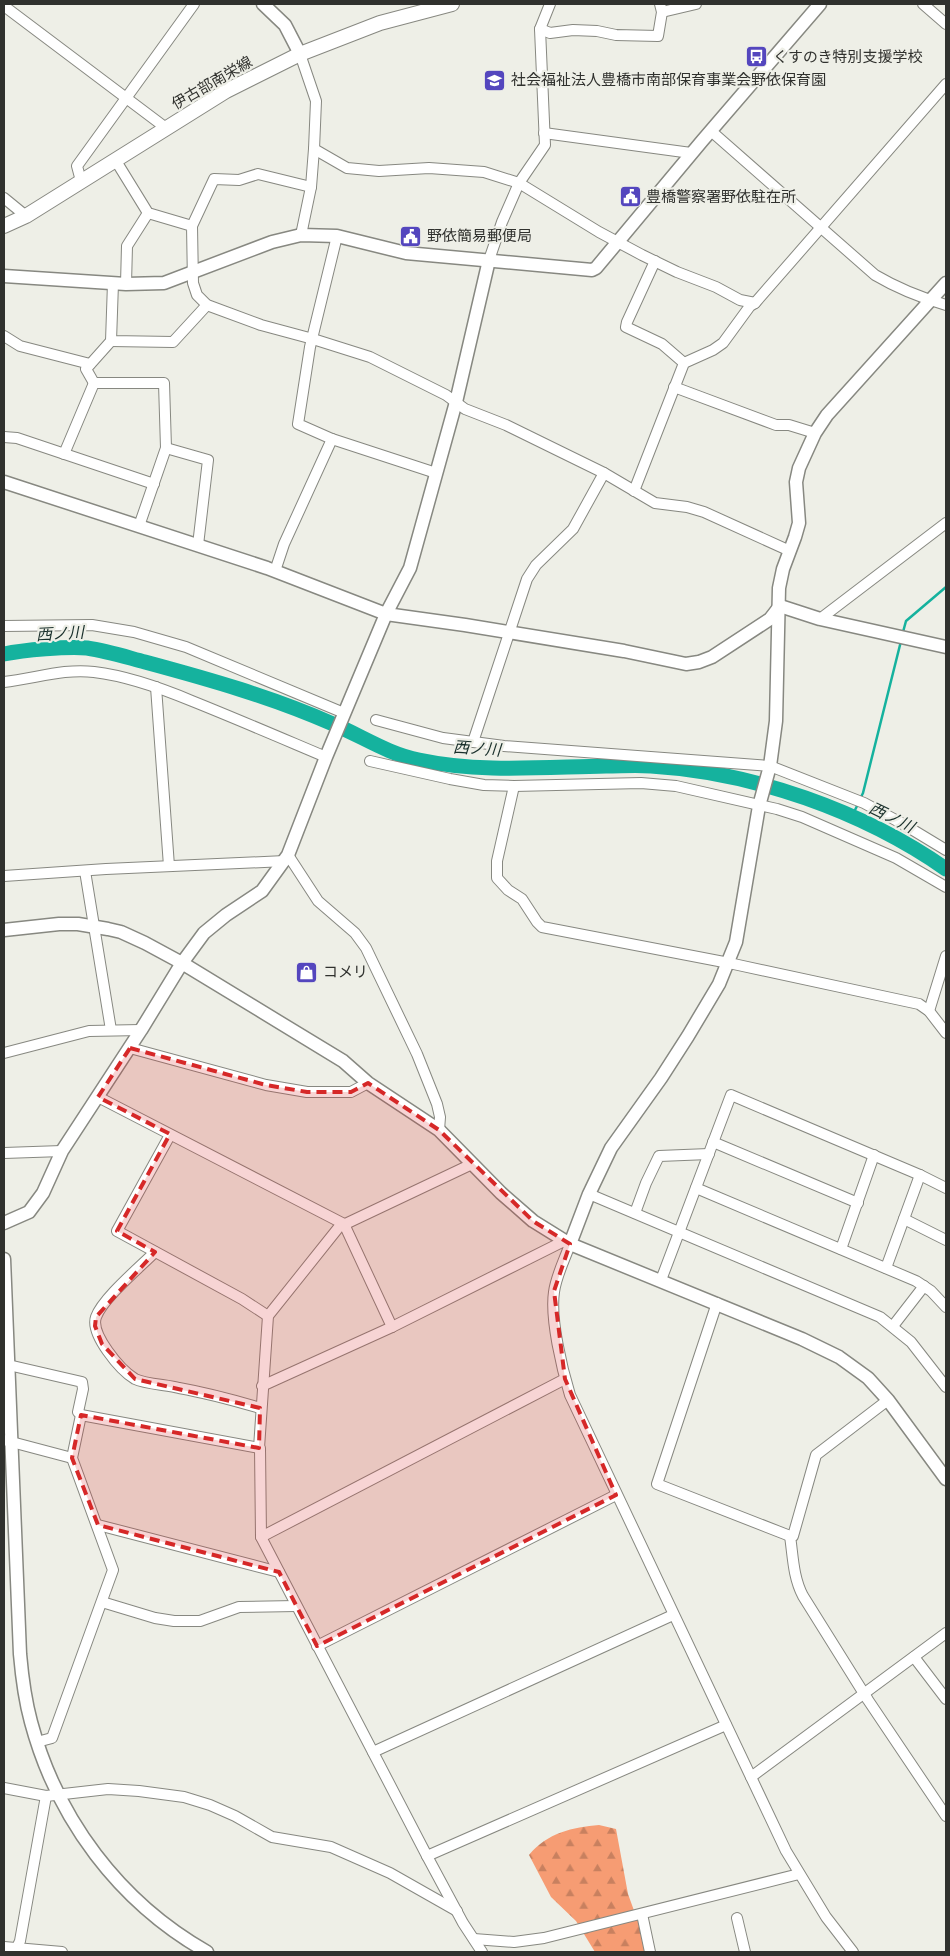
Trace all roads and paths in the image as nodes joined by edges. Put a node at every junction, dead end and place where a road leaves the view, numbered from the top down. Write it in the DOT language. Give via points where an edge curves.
graph roads {
  1 [pos="194,4"];
  2 [pos="263,4"];
  3 [pos="550,4"];
  4 [pos="696,4"];
  5 [pos="820,4"];
  6 [pos="923,4"];
  7 [pos="445,5"];
  8 [pos="4,6"];
  9 [pos="661,8"];
  10 [pos="946,24"];
  11 [pos="540,29"];
  12 [pos="300,54"];
  13 [pos="946,84"];
  14 [pos="126,98"];
  15 [pos="166,128"];
  16 [pos="711,131"];
  17 [pos="544,133"];
  18 [pos="314,149"];
  19 [pos="692,153"];
  20 [pos="116,161"];
  21 [pos="81,181"];
  22 [pos="519,183"];
  23 [pos="311,187"];
  24 [pos="4,198"];
  25 [pos="148,213"];
  26 [pos="26,216"];
  27 [pos="4,226"];
  28 [pos="192,226"];
  29 [pos="821,228"];
  30 [pos="301,235"];
  31 [pos="337,236"];
  32 [pos="617,242"];
  33 [pos="489,260"];
  34 [pos="655,261"];
  35 [pos="193,274"];
  36 [pos="4,276"];
  37 [pos="946,283"];
  38 [pos="120,284"];
  39 [pos="932,301"];
  40 [pos="755,303"];
  41 [pos="208,305"];
  42 [pos="946,305"];
  43 [pos="4,336"];
  44 [pos="313,338"];
  45 [pos="111,341"];
  46 [pos="684,363"];
  47 [pos="90,364"];
  48 [pos="94,383"];
  49 [pos="674,387"];
  50 [pos="456,402"];
  51 [pos="815,433"];
  52 [pos="4,437"];
  53 [pos="332,439"];
  54 [pos="166,448"];
  55 [pos="64,454"];
  56 [pos="436,473"];
  57 [pos="604,473"];
  58 [pos="4,482"];
  59 [pos="154,484"];
  60 [pos="634,491"];
  61 [pos="946,523"];
  62 [pos="139,526"];
  63 [pos="198,545"];
  64 [pos="790,551"];
  65 [pos="275,571"];
  66 [pos="780,606"];
  67 [pos="386,614"];
  68 [pos="820,619"];
  69 [pos="4,626"];
  70 [pos="510,633"];
  71 [pos="946,647"];
  72 [pos="4,682"];
  73 [pos="156,687"];
  74 [pos="344,713"];
  75 [pos="376,720"];
  76 [pos="473,742"];
  77 [pos="326,757"];
  78 [pos="370,760"];
  79 [pos="770,766"];
  80 [pos="514,786"];
  81 [pos="759,806"];
  82 [pos="946,850"];
  83 [pos="287,858"];
  84 [pos="169,866"];
  85 [pos="85,871"];
  86 [pos="4,876"];
  87 [pos="946,888"];
  88 [pos="94,926"];
  89 [pos="4,930"];
  90 [pos="946,956"];
  91 [pos="182,963"];
  92 [pos="729,963"];
  93 [pos="929,1011"];
  94 [pos="111,1030"];
  95 [pos="141,1030"];
  96 [pos="946,1033"];
  97 [pos="130,1048"];
  98 [pos="4,1053"];
  99 [pos="368,1082"];
  100 [pos="98,1097"];
  101 [pos="438,1130"];
  102 [pos="170,1135"];
  103 [pos="713,1142"];
  104 [pos="62,1151"];
  105 [pos="4,1153"];
  106 [pos="709,1154"];
  107 [pos="874,1155"];
  108 [pos="472,1164"];
  109 [pos="920,1175"];
  110 [pos="945,1184"];
  111 [pos="696,1188"];
  112 [pos="589,1194"];
  113 [pos="858,1203"];
  114 [pos="635,1214"];
  115 [pos="904,1220"];
  116 [pos="4,1223"];
  117 [pos="344,1224"];
  118 [pos="680,1233"];
  119 [pos="946,1240"];
  120 [pos="567,1242"];
  121 [pos="841,1249"];
  122 [pos="155,1252"];
  123 [pos="4,1259"];
  124 [pos="886,1268"];
  125 [pos="661,1280"];
  126 [pos="924,1286"];
  127 [pos="717,1304"];
  128 [pos="946,1307"];
  129 [pos="268,1316"];
  130 [pos="893,1326"];
  131 [pos="392,1327"];
  132 [pos="6,1365"];
  133 [pos="565,1379"];
  134 [pos="262,1386"];
  135 [pos="946,1387"];
  136 [pos="888,1400"];
  137 [pos="260,1408"];
  138 [pos="81,1415"];
  139 [pos="7,1441"];
  140 [pos="259,1448"];
  141 [pos="72,1458"];
  142 [pos="946,1479"];
  143 [pos="616,1495"];
  144 [pos="98,1525"];
  145 [pos="790,1536"];
  146 [pos="261,1537"];
  147 [pos="279,1572"];
  148 [pos="102,1602"];
  149 [pos="296,1606"];
  150 [pos="673,1615"];
  151 [pos="946,1633"];
  152 [pos="317,1646"];
  153 [pos="914,1657"];
  154 [pos="864,1692"];
  155 [pos="946,1699"];
  156 [pos="726,1725"];
  157 [pos="37,1742"];
  158 [pos="372,1752"];
  159 [pos="751,1777"];
  160 [pos="4,1788"];
  161 [pos="52,1796"];
  162 [pos="946,1816"];
  163 [pos="427,1856"];
  164 [pos="799,1874"];
  165 [pos="457,1911"];
  166 [pos="642,1914"];
  167 [pos="737,1918"];
  168 [pos="474,1939"];
  169 [pos="4,1947"];
  170 [pos="16,1950"];
  171 [pos="200,1951"];
  172 [pos="62,1952"];
  173 [pos="482,1952"];
  174 [pos="650,1952"];
  175 [pos="745,1952"];
  176 [pos="853,1952"];
  1 -- 14 [label="street"];
  2 -- 12 [label="street" via="285,25"];
  3 -- 11 [label="street"];
  4 -- 9 [label="street"];
  5 -- 16 [label="street"];
  6 -- 10 [label="street"];
  7 -- 12 [label="main road, 伊古部南栄線" via="380,23"];
  8 -- 14 [label="street"];
  9 -- 11 [label="street" via="658,36 573,30 550,33"];
  11 -- 17 [label="street"];
  12 -- 15 [label="main road, 伊古部南栄線" via="226,91"];
  12 -- 18 [label="street" via="316,101"];
  13 -- 29 [label="street"];
  14 -- 15 [label="street"];
  14 -- 21 [label="street" via="77,166"];
  15 -- 20 [label="main road, 伊古部南栄線"];
  16 -- 19 [label="street"];
  16 -- 29 [label="street"];
  17 -- 19 [label="street"];
  17 -- 22 [label="street" via="545,145"];
  18 -- 22 [label="street" via="347,168 484,172"];
  18 -- 23 [label="street"];
  19 -- 32 [label="street"];
  20 -- 21 [label="main road, 伊古部南栄線"];
  20 -- 25 [label="street"];
  21 -- 26 [label="main road, 伊古部南栄線"];
  22 -- 32 [label="street"];
  22 -- 33 [label="street"];
  23 -- 28 [label="street" via="258,174 239,180 214,179"];
  23 -- 30 [label="street"];
  24 -- 26 [label="street"];
  25 -- 28 [label="street"];
  25 -- 38 [label="street" via="126,246"];
  26 -- 27 [label="main road, 伊古部南栄線"];
  28 -- 35 [label="street"];
  29 -- 39 [label="street" via="875,275"];
  29 -- 40 [label="street"];
  30 -- 31 [label="street"];
  30 -- 35 [label="street" via="272,242"];
  31 -- 33 [label="street" via="406,253"];
  31 -- 44 [label="street"];
  32 -- 33 [label="street" via="592,270"];
  32 -- 34 [label="street"];
  33 -- 50 [label="street"];
  34 -- 40 [label="street" via="740,300"];
  34 -- 46 [label="street" via="626,327 662,344"];
  35 -- 38 [label="street" via="164,283"];
  35 -- 41 [label="street" via="197,295"];
  36 -- 38 [label="street"];
  37 -- 39 [label="street"];
  38 -- 45 [label="street"];
  39 -- 42 [label="street"];
  39 -- 51 [label="street" via="827,415"];
  40 -- 46 [label="street" via="722,343"];
  41 -- 44 [label="street" via="261,325"];
  41 -- 45 [label="street" via="173,342"];
  43 -- 47 [label="street" via="20,346"];
  44 -- 50 [label="street" via="370,357"];
  44 -- 53 [label="street" via="298,424"];
  45 -- 47 [label="street"];
  46 -- 49 [label="street"];
  47 -- 48 [label="street" via="86,369"];
  48 -- 54 [label="street" via="164,383"];
  48 -- 55 [label="street"];
  49 -- 51 [label="street" via="776,425 790,425"];
  49 -- 60 [label="street"];
  50 -- 56 [label="street"];
  50 -- 57 [label="street"];
  51 -- 64 [label="street" via="796,482 799,523"];
  52 -- 55 [label="street"];
  53 -- 56 [label="street"];
  53 -- 65 [label="street"];
  54 -- 59 [label="street"];
  54 -- 63 [label="street" via="208,460"];
  55 -- 59 [label="street"];
  56 -- 67 [label="street" via="410,568"];
  57 -- 60 [label="street"];
  57 -- 70 [label="street" via="573,528 536,565 527,579"];
  58 -- 62 [label="street"];
  59 -- 62 [label="street"];
  60 -- 64 [label="street" via="655,503 704,512"];
  61 -- 68 [label="street"];
  62 -- 63 [label="street"];
  63 -- 65 [label="street"];
  64 -- 66 [label="street" via="783,569"];
  65 -- 67 [label="street"];
  66 -- 68 [label="street"];
  66 -- 70 [label="street" via="770,619 712,658 686,664"];
  66 -- 79 [label="street" via="776,721"];
  67 -- 70 [label="street"];
  67 -- 74 [label="street"];
  68 -- 71 [label="street"];
  69 -- 74 [label="street" via="92,625 134,632 186,647"];
  70 -- 76 [label="street"];
  72 -- 73 [label="street" via="63,672 93,672"];
  73 -- 77 [label="street"];
  73 -- 84 [label="street"];
  74 -- 77 [label="street"];
  75 -- 76 [label="street" via="444,738"];
  76 -- 79 [label="street"];
  77 -- 83 [label="street"];
  78 -- 80 [label="street" via="464,782"];
  79 -- 81 [label="street"];
  79 -- 82 [label="street" via="860,801"];
  80 -- 81 [label="street" via="641,783 676,786"];
  80 -- 92 [label="street" via="497,860 497,878 522,899 542,927"];
  81 -- 87 [label="street" via="802,817 868,845"];
  81 -- 92 [label="street" via="736,942"];
  83 -- 84 [label="street"];
  83 -- 91 [label="street" via="262,891 204,933"];
  83 -- 101 [label="street" via="318,900 355,933 366,948 417,1054 437,1104"];
  84 -- 85 [label="street"];
  85 -- 86 [label="street"];
  85 -- 88 [label="street"];
  88 -- 89 [label="street" via="59,924"];
  88 -- 91 [label="street" via="122,932"];
  88 -- 94 [label="street"];
  90 -- 93 [label="street"];
  91 -- 95 [label="street"];
  91 -- 99 [label="street" via="343,1061"];
  92 -- 93 [label="street" via="919,1004"];
  92 -- 112 [label="street" via="662,1078 617,1138"];
  93 -- 96 [label="street"];
  94 -- 95 [label="street"];
  94 -- 98 [label="street" via="89,1031"];
  95 -- 97 [label="street"];
  97 -- 99 [label="street" via="266,1085 307,1092 351,1092"];
  97 -- 100 [label="street"];
  99 -- 101 [label="street"];
  100 -- 102 [label="street"];
  100 -- 104 [label="street"];
  101 -- 108 [label="street"];
  102 -- 117 [label="street"];
  102 -- 122 [label="street" via="117,1231"];
  103 -- 106 [label="street"];
  103 -- 107 [label="street" via="731,1095"];
  103 -- 113 [label="street"];
  104 -- 105 [label="street"];
  104 -- 116 [label="street" via="43,1193 29,1212"];
  106 -- 111 [label="street"];
  106 -- 114 [label="street" via="659,1156"];
  107 -- 109 [label="street"];
  107 -- 113 [label="street"];
  108 -- 117 [label="street"];
  108 -- 120 [label="street" via="533,1221"];
  109 -- 110 [label="street"];
  109 -- 115 [label="street"];
  111 -- 118 [label="street"];
  111 -- 121 [label="street"];
  112 -- 114 [label="street"];
  112 -- 120 [label="street"];
  113 -- 121 [label="street"];
  114 -- 118 [label="street"];
  115 -- 119 [label="street"];
  115 -- 124 [label="street"];
  117 -- 129 [label="street"];
  117 -- 131 [label="street"];
  118 -- 125 [label="street"];
  118 -- 130 [label="street" via="880,1317"];
  120 -- 125 [label="street"];
  120 -- 131 [label="street"];
  120 -- 133 [label="street" via="554,1291 555,1323"];
  121 -- 124 [label="street"];
  122 -- 129 [label="street"];
  122 -- 137 [label="street" via="108,1300 96,1317 95,1326 102,1344 135,1379 216,1394"];
  123 -- 132 [label="street"];
  124 -- 126 [label="street"];
  125 -- 127 [label="street"];
  126 -- 128 [label="street"];
  126 -- 130 [label="street"];
  127 -- 136 [label="street" via="839,1357 868,1378"];
  127 -- 145 [label="street" via="657,1484"];
  129 -- 134 [label="street"];
  130 -- 135 [label="street" via="911,1342"];
  131 -- 134 [label="street"];
  132 -- 138 [label="street" via="82,1382 78,1412"];
  132 -- 139 [label="street"];
  133 -- 143 [label="street"];
  133 -- 146 [label="street"];
  134 -- 137 [label="street"];
  136 -- 142 [label="street"];
  136 -- 145 [label="street" via="816,1455 793,1536"];
  137 -- 140 [label="street"];
  138 -- 140 [label="street"];
  138 -- 141 [label="street"];
  139 -- 141 [label="street"];
  139 -- 157 [label="street" via="20,1654 24,1692"];
  140 -- 146 [label="street"];
  141 -- 144 [label="street"];
  143 -- 150 [label="street"];
  143 -- 152 [label="street"];
  144 -- 147 [label="street"];
  144 -- 148 [label="street" via="113,1570"];
  145 -- 154 [label="street" via="798,1586"];
  146 -- 147 [label="street"];
  147 -- 149 [label="street"];
  148 -- 149 [label="street" via="174,1621 200,1621 239,1607"];
  148 -- 157 [label="street" via="52,1738"];
  149 -- 152 [label="street"];
  150 -- 156 [label="street"];
  150 -- 158 [label="street"];
  151 -- 153 [label="street"];
  152 -- 158 [label="street"];
  153 -- 154 [label="street"];
  153 -- 155 [label="street"];
  154 -- 159 [label="street"];
  154 -- 162 [label="street"];
  156 -- 159 [label="street"];
  156 -- 163 [label="street"];
  157 -- 161 [label="street"];
  158 -- 163 [label="street"];
  159 -- 164 [label="street"];
  160 -- 161 [label="street"];
  161 -- 165 [label="street" via="108,1789 184,1797 235,1816 272,1837 331,1847 390,1873"];
  161 -- 170 [label="street"];
  161 -- 171 [label="street" via="132,1897"];
  163 -- 165 [label="street"];
  164 -- 166 [label="street"];
  164 -- 176 [label="street"];
  165 -- 168 [label="street"];
  166 -- 168 [label="street" via="544,1938 514,1942"];
  166 -- 174 [label="street"];
  167 -- 175 [label="street"];
  168 -- 173 [label="street"];
  169 -- 170 [label="street"];
  170 -- 172 [label="street"];
}
